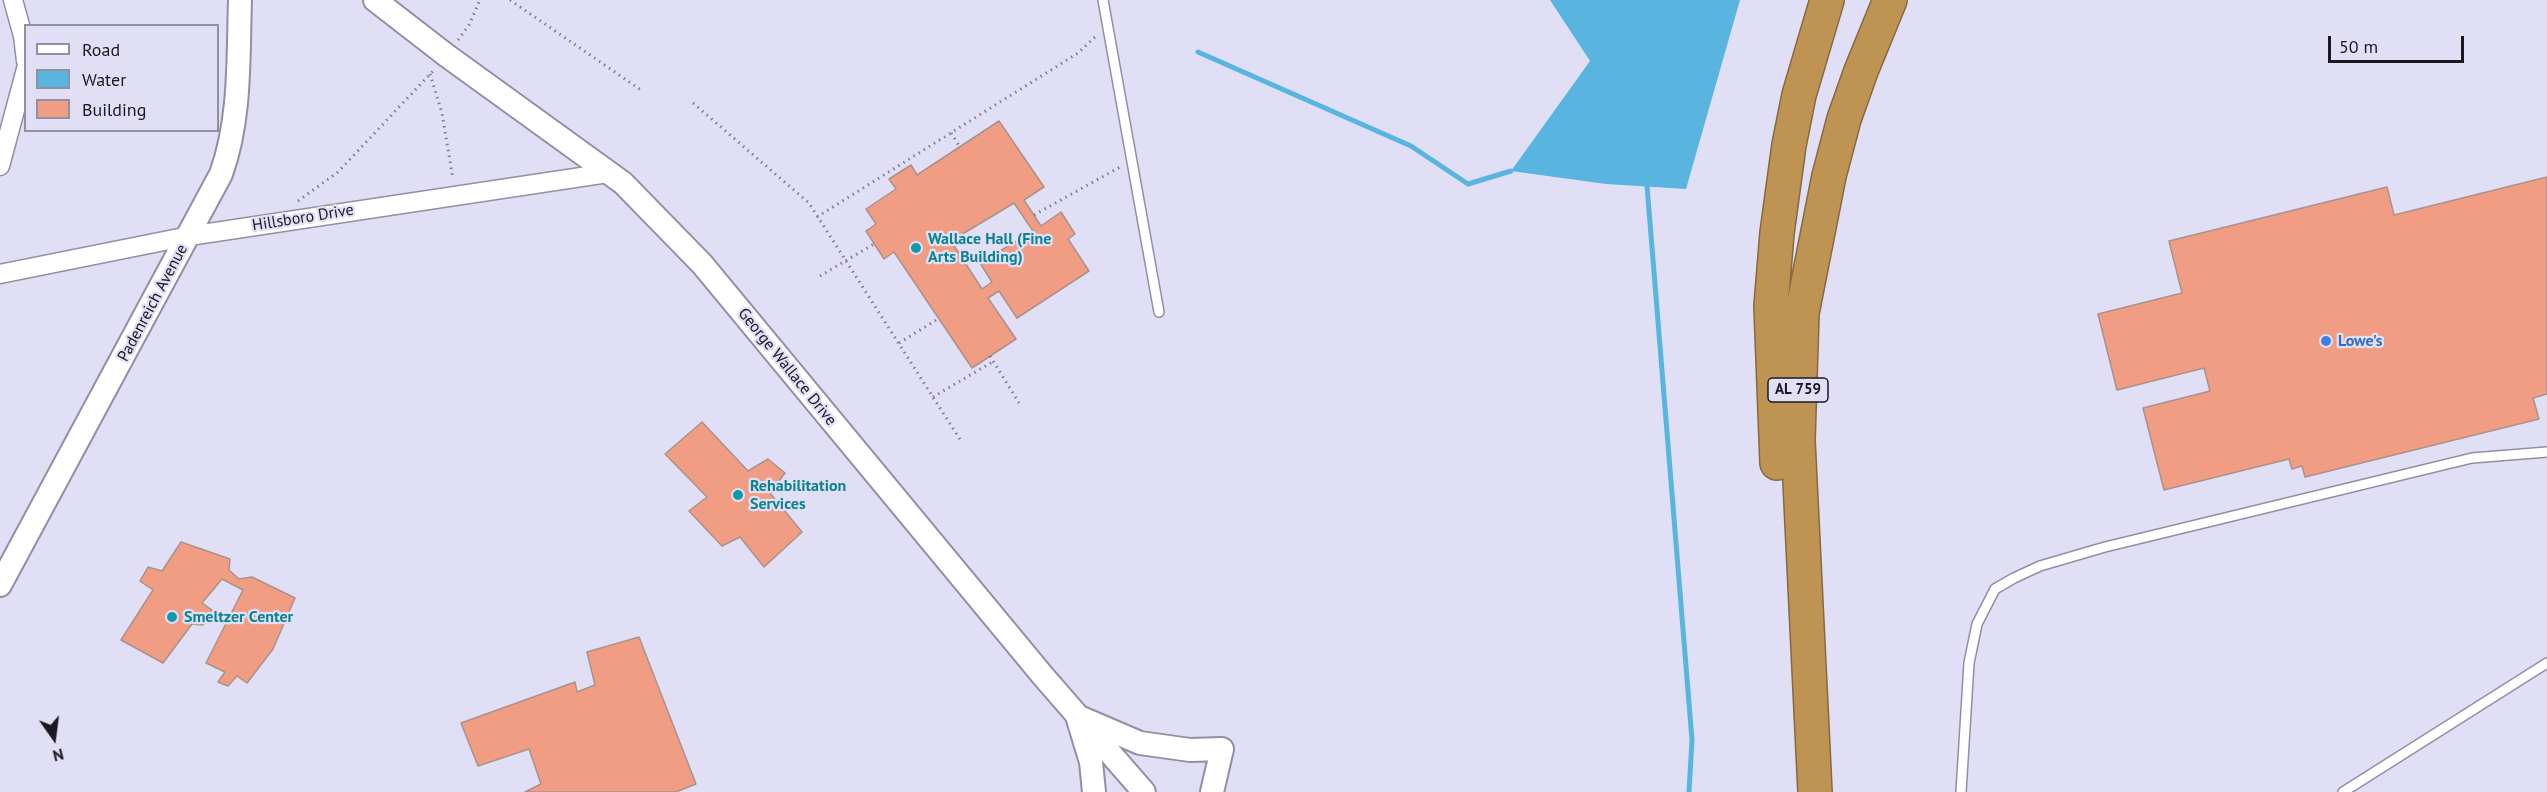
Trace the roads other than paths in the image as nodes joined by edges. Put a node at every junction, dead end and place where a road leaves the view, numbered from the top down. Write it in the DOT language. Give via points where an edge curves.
graph roads {
  1 [pos="13,0"];
  2 [pos="240,0"];
  3 [pos="375,0"];
  4 [pos="1103,0"];
  5 [pos="1827,0"];
  6 [pos="1890,0"];
  7 [pos="24,44"];
  8 [pos="24,76"];
  9 [pos="0,166"];
  10 [pos="608,173"];
  11 [pos="189,236"];
  12 [pos="0,274"];
  13 [pos="1159,312"];
  14 [pos="2547,452"];
  15 [pos="0,585"];
  16 [pos="2547,663"];
  17 [pos="1077,716"];
  18 [pos="1094,792"];
  19 [pos="1144,792"];
  20 [pos="1212,792"];
  21 [pos="1792,792"];
  22 [pos="1815,792"];
  23 [pos="1961,792"];
  24 [pos="2343,792"];
  1 -- 7 [label="street"];
  2 -- 11 [label="street, Padenreich Avenue" via="231,147"];
  3 -- 10 [label="street, George Wallace Drive"];
  4 -- 13 [label="lane"];
  5 -- 21 [label="highway, AL 759" via="1799,95 1789,145 1771,306"];
  6 -- 22 [label="highway, AL 759" via="1844,119 1828,176 1802,313 1798,451"];
  8 -- 9 [label="street"];
  10 -- 11 [label="street, Hillsboro Drive"];
  10 -- 17 [label="street, George Wallace Drive" via="645,204 702,264"];
  11 -- 12 [label="street, Hillsboro Drive"];
  11 -- 15 [label="street, Padenreich Avenue"];
  14 -- 23 [label="lane" via="2461,460 2105,547 2040,566 1995,589 1977,624 1969,663"];
  16 -- 24 [label="lane"];
  17 -- 18 [label="street" via="1091,762"];
  17 -- 19 [label="street, George Wallace Drive"];
  17 -- 20 [label="street" via="1140,743 1190,750 1222,749"];
}
